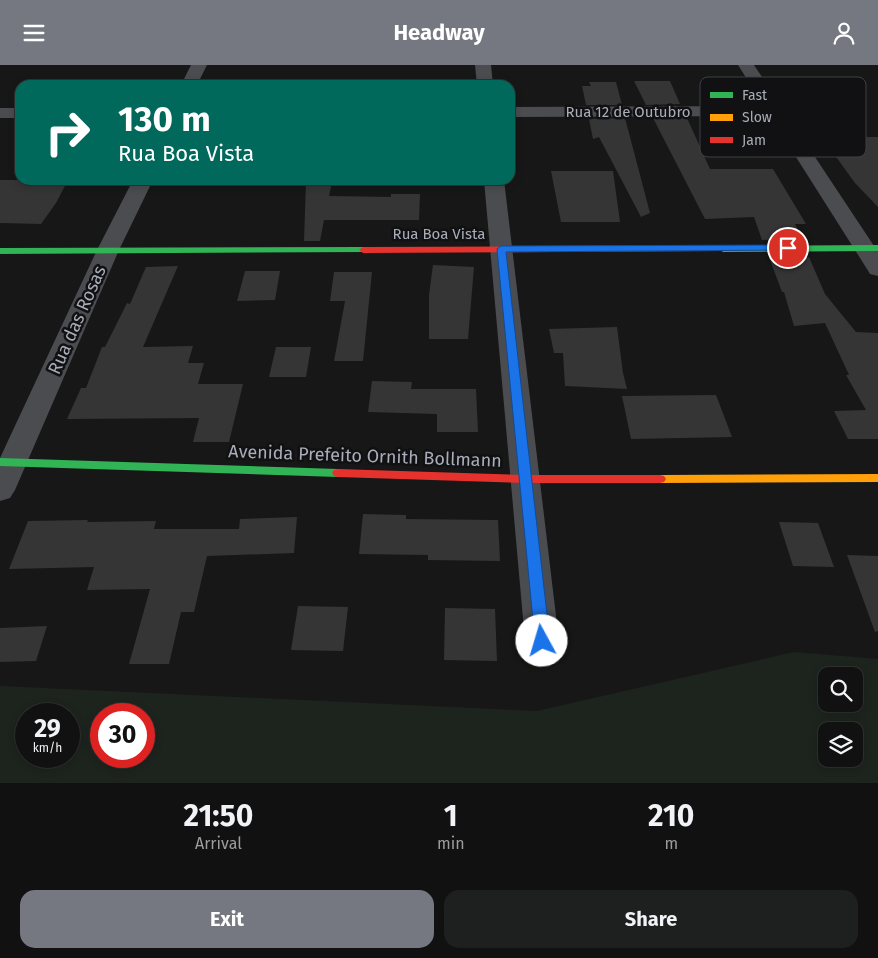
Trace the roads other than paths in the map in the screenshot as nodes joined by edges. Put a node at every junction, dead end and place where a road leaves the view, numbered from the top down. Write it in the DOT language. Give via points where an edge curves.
graph roads {
  1 [pos="199,65"];
  2 [pos="482,65"];
  3 [pos="746,65"];
  4 [pos="754,77"];
  5 [pos="192,80"];
  6 [pos="484,80"];
  7 [pos="700,111"];
  8 [pos="515,112"];
  9 [pos="0,113"];
  10 [pos="15,113"];
  11 [pos="808,157"];
  12 [pos="140,185"];
  13 [pos="495,185"];
  14 [pos="871,248"];
  15 [pos="501,249"];
  16 [pos="108,250"];
  17 [pos="0,251"];
  18 [pos="878,269"];
  19 [pos="6,462"];
  20 [pos="525,479"];
  21 [pos="878,479"];
  22 [pos="0,491"];
  23 [pos="542,641"];
  1 -- 5 [label="street"];
  2 -- 6 [label="street"];
  3 -- 4 [label="street"];
  7 -- 8 [label="street, Rua 12 de Outubro"];
  9 -- 10 [label="street"];
  11 -- 14 [label="street"];
  12 -- 16 [label="street, Rua das Rosas"];
  13 -- 15 [label="street"];
  14 -- 15 [label="street, Rua Boa Vista"];
  14 -- 18 [label="street"];
  15 -- 16 [label="street, Rua Boa Vista"];
  15 -- 20 [label="street"];
  16 -- 17 [label="street, Rua Boa Vista"];
  16 -- 19 [label="street, Rua das Rosas"];
  19 -- 20 [label="street, Avenida Prefeito Ornith Bollmann"];
  19 -- 22 [label="street, Rua das Rosas"];
  20 -- 21 [label="street, Avenida Prefeito Ornith Bollmann"];
  20 -- 23 [label="street"];
}
